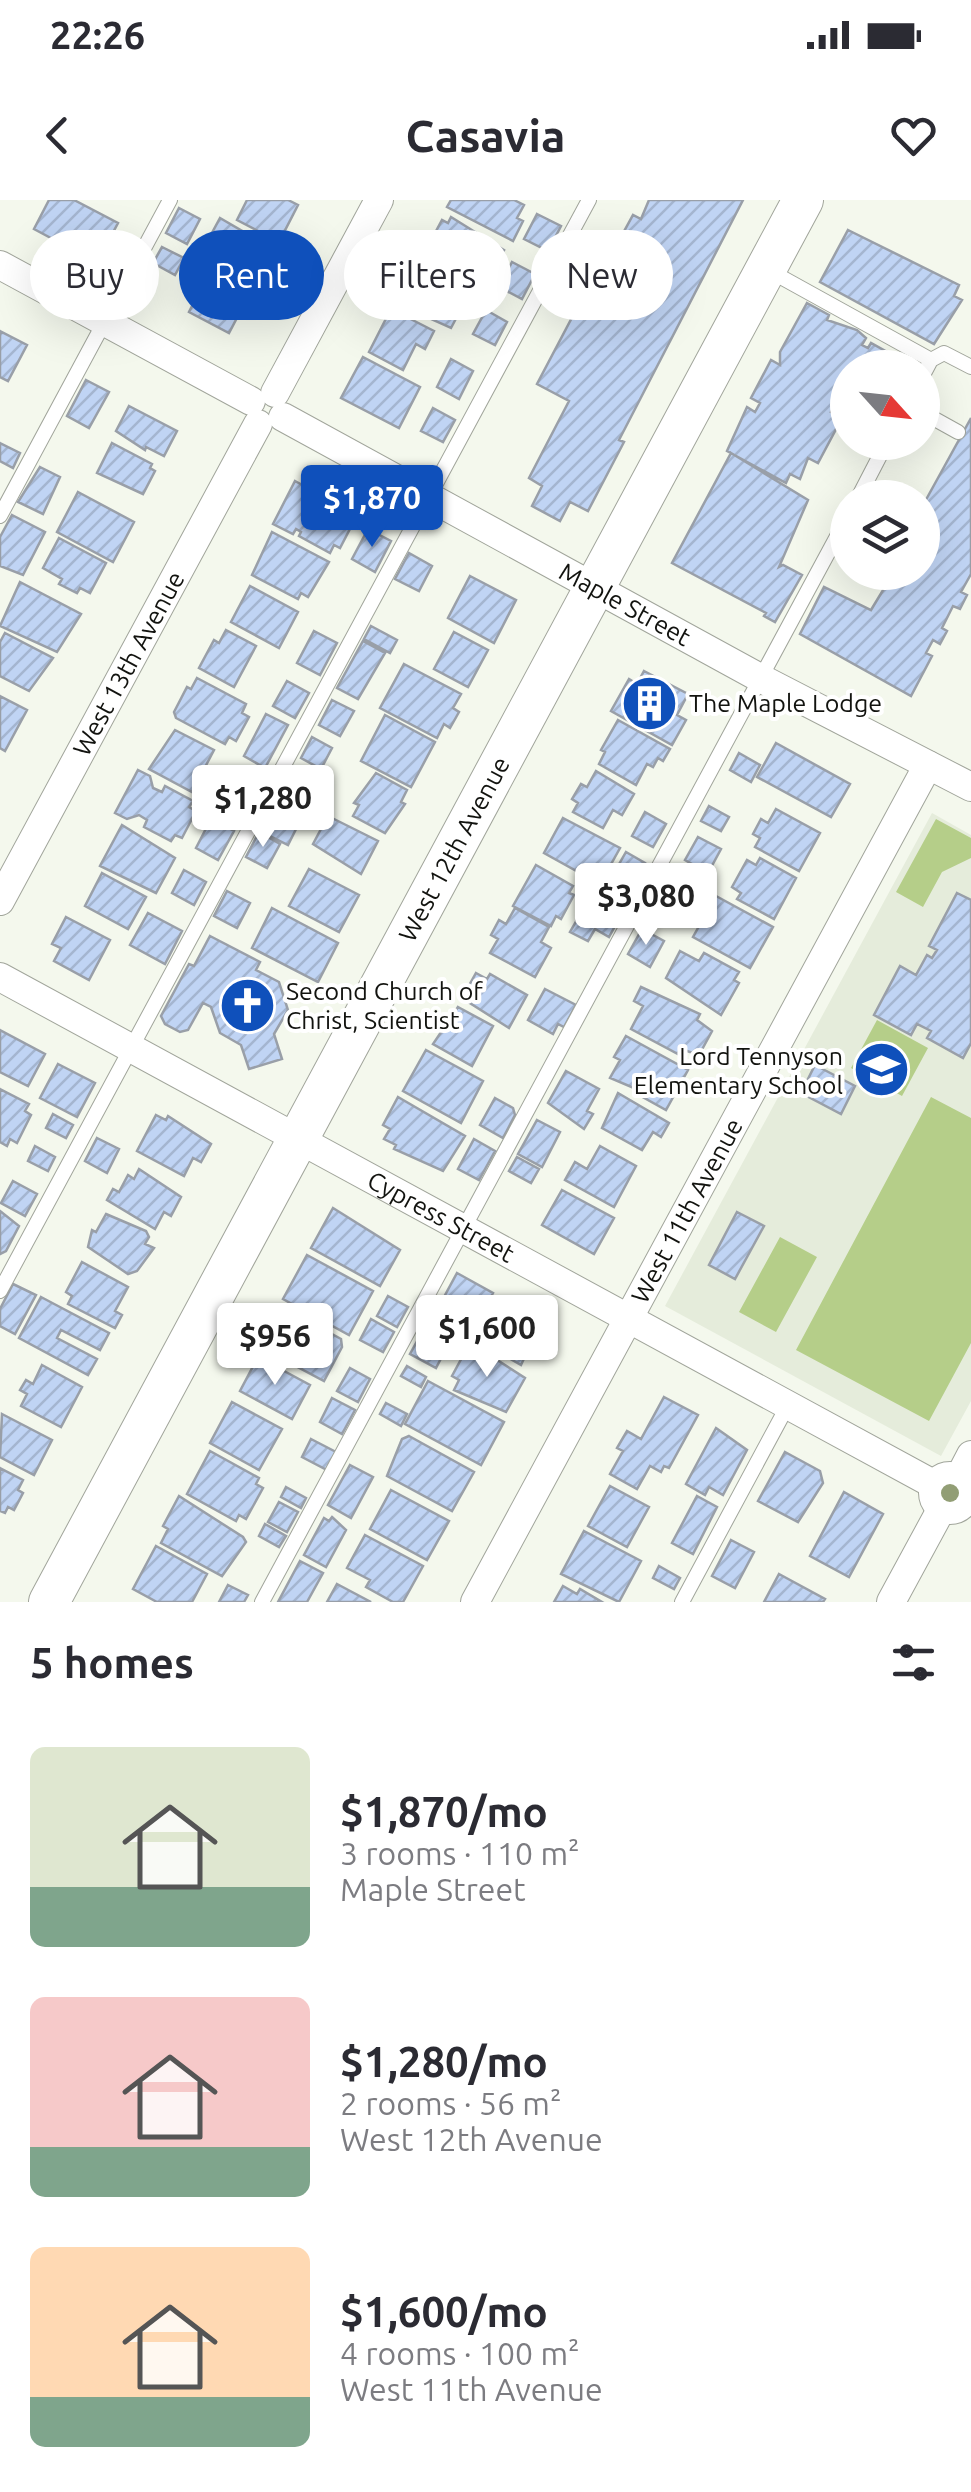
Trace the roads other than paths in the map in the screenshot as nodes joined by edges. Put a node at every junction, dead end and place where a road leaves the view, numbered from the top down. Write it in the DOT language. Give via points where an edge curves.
graph roads {
  1 [pos="170,200"];
  2 [pos="379,200"];
  3 [pos="588,200"];
  4 [pos="803,200"];
  5 [pos="0,264"];
  6 [pos="767,269"];
  7 [pos="104,322"];
  8 [pos="914,350"];
  9 [pos="940,356"];
  10 [pos="971,368"];
  11 [pos="267,409"];
  12 [pos="940,422"];
  13 [pos="958,432"];
  14 [pos="429,495"];
  15 [pos="0,516"];
  16 [pos="830,549"];
  17 [pos="595,589"];
  18 [pos="760,678"];
  19 [pos="928,766"];
  20 [pos="971,787"];
  21 [pos="0,901"];
  22 [pos="0,977"];
  23 [pos="132,1048"];
  24 [pos="298,1139"];
  25 [pos="464,1228"];
  26 [pos="0,1291"];
  27 [pos="626,1317"];
  28 [pos="788,1405"];
  29 [pos="957,1489"];
  30 [pos="49,1602"];
  31 [pos="262,1602"];
  32 [pos="475,1602"];
  33 [pos="682,1602"];
  34 [pos="891,1602"];
  1 -- 7 [label="lane"];
  2 -- 11 [label="street, West 13th Avenue"];
  3 -- 14 [label="lane"];
  4 -- 6 [label="street, West 12th Avenue"];
  5 -- 7 [label="street, Maple Street"];
  6 -- 8 [label="lane"];
  6 -- 17 [label="street, West 12th Avenue"];
  7 -- 11 [label="street, Maple Street"];
  7 -- 15 [label="lane"];
  9 -- 10 [label="lane"];
  11 -- 14 [label="street, Maple Street"];
  11 -- 21 [label="street, West 13th Avenue"];
  12 -- 13 [label="lane"];
  14 -- 17 [label="street, Maple Street"];
  14 -- 23 [label="lane"];
  16 -- 18 [label="lane"];
  17 -- 18 [label="street, Maple Street"];
  17 -- 24 [label="street, West 12th Avenue"];
  18 -- 19 [label="street, Maple Street"];
  18 -- 25 [label="lane"];
  19 -- 20 [label="street, Maple Street"];
  19 -- 27 [label="street, West 11th Avenue"];
  22 -- 23 [label="street, Cypress Street"];
  23 -- 24 [label="street, Cypress Street"];
  23 -- 26 [label="lane"];
  24 -- 25 [label="street, Cypress Street"];
  24 -- 30 [label="street, West 12th Avenue"];
  25 -- 27 [label="street, Cypress Street"];
  25 -- 31 [label="lane"];
  27 -- 28 [label="street, Cypress Street"];
  27 -- 32 [label="street, West 11th Avenue"];
  28 -- 29 [label="street, Cypress Street"];
  28 -- 33 [label="lane"];
  29 -- 34 [label="street"];
}
